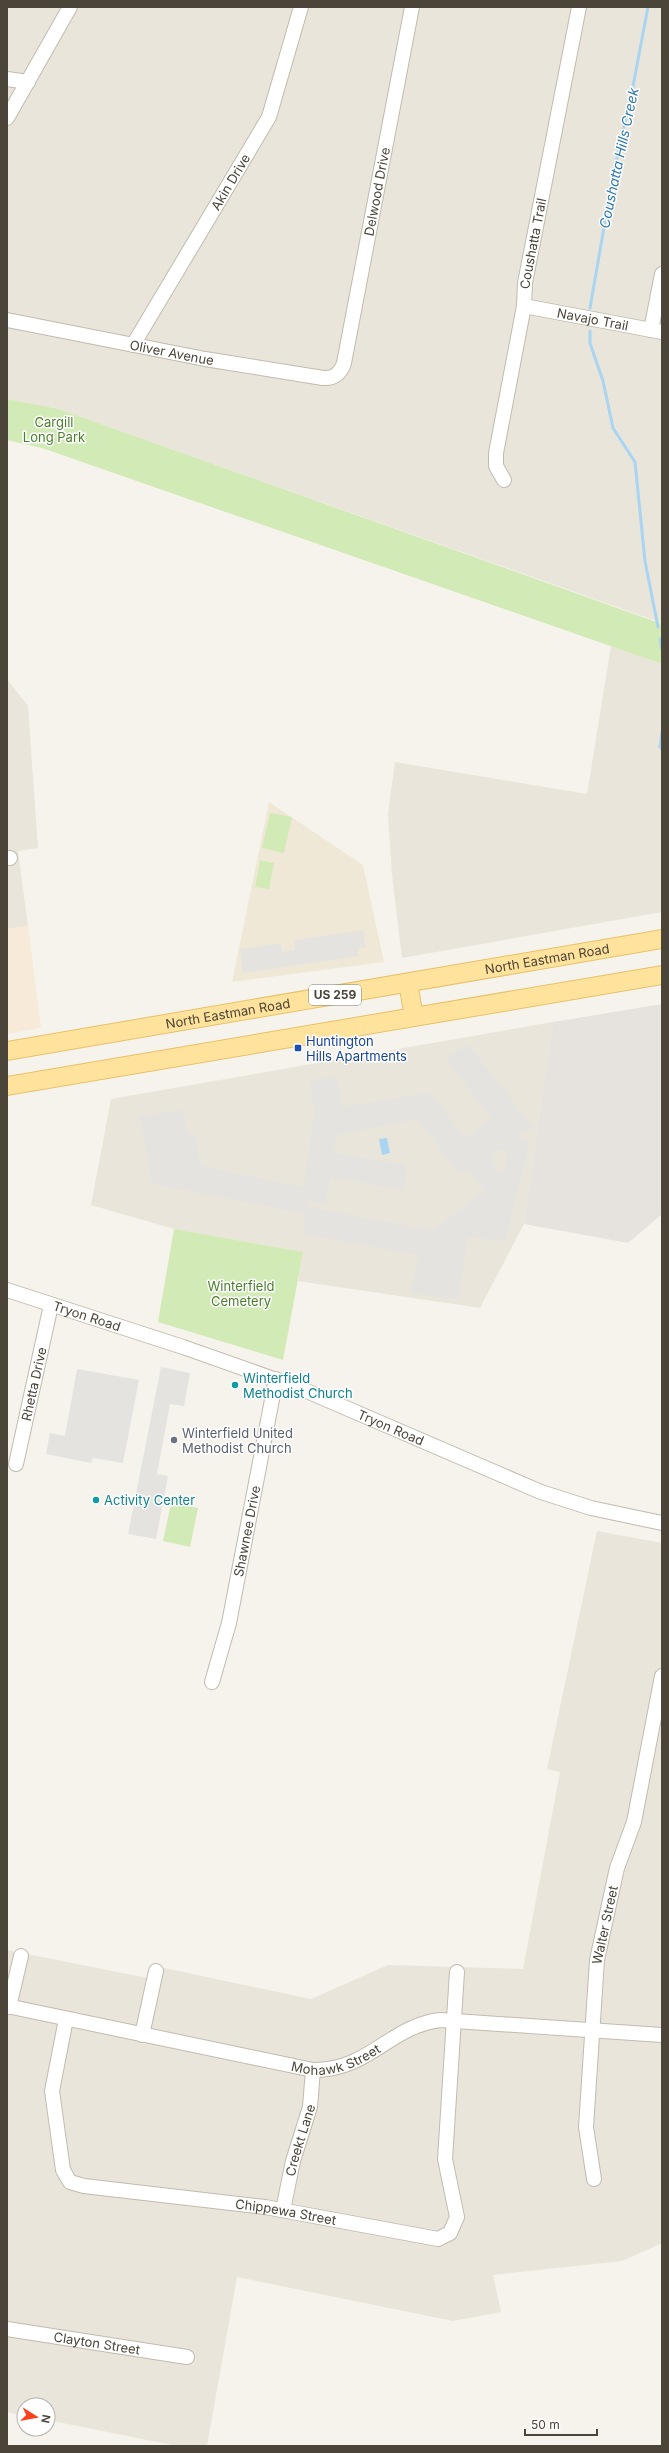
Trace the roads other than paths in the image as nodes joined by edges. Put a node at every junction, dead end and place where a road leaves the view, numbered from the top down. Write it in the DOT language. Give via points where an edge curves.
graph roads {
  1 [pos="70,7"];
  2 [pos="300,7"];
  3 [pos="412,7"];
  4 [pos="579,7"];
  5 [pos="7,79"];
  6 [pos="28,82"];
  7 [pos="7,118"];
  8 [pos="662,274"];
  9 [pos="524,306"];
  10 [pos="7,320"];
  11 [pos="657,331"];
  12 [pos="133,345"];
  13 [pos="336,375"];
  14 [pos="504,480"];
  15 [pos="662,939"];
  16 [pos="662,975"];
  17 [pos="408,983"];
  18 [pos="414,1017"];
  19 [pos="7,1051"];
  20 [pos="7,1086"];
  21 [pos="7,1290"];
  22 [pos="51,1305"];
  23 [pos="276,1380"];
  24 [pos="16,1464"];
  25 [pos="662,1523"];
  26 [pos="662,1676"];
  27 [pos="212,1682"];
  28 [pos="21,1956"];
  29 [pos="156,1971"];
  30 [pos="457,1972"];
  31 [pos="8,2007"];
  32 [pos="66,2019"];
  33 [pos="453,2020"];
  34 [pos="592,2028"];
  35 [pos="142,2035"];
  36 [pos="662,2035"];
  37 [pos="313,2070"];
  38 [pos="594,2179"];
  39 [pos="283,2210"];
  40 [pos="7,2328"];
  41 [pos="187,2358"];
  1 -- 6 [label="street"];
  2 -- 12 [label="street, Akin Drive" via="269,117"];
  3 -- 13 [label="street, Delwood Drive" via="344,363"];
  4 -- 9 [label="street, Coushatta Trail" via="526,283"];
  5 -- 6 [label="street"];
  6 -- 7 [label="street"];
  8 -- 11 [label="street"];
  9 -- 11 [label="street, Navajo Trail"];
  9 -- 14 [label="street, Coushatta Trail" via="496,453 496,466"];
  10 -- 12 [label="street, Oliver Avenue"];
  12 -- 13 [label="street, Oliver Avenue" via="323,378"];
  15 -- 17 [label="main road, North Eastman Road / US 259"];
  16 -- 18 [label="main road"];
  17 -- 18 [label="main road"];
  17 -- 19 [label="main road, North Eastman Road / US 259"];
  18 -- 20 [label="main road"];
  21 -- 22 [label="street, Tryon Road"];
  22 -- 23 [label="street, Tryon Road"];
  22 -- 24 [label="street, Rhetta Drive"];
  23 -- 25 [label="street, Tryon Road" via="328,1399 541,1492 597,1510"];
  23 -- 27 [label="street, Shawnee Drive" via="229,1623"];
  26 -- 34 [label="street, Walter Street" via="634,1822 617,1868 598,1955"];
  28 -- 31 [label="street"];
  29 -- 35 [label="street"];
  30 -- 33 [label="street, Chippewa Street"];
  31 -- 32 [label="street, Mohawk Street"];
  32 -- 35 [label="street, Mohawk Street"];
  32 -- 39 [label="street, Chippewa Street" via="52,2091 63,2170 70,2182 84,2186"];
  33 -- 34 [label="street, Mohawk Street"];
  33 -- 37 [label="street, Mohawk Street" via="419,2024 399,2034 364,2058 343,2066"];
  33 -- 39 [label="street, Chippewa Street" via="445,2159 457,2217 450,2233 433,2240"];
  34 -- 36 [label="street, Mohawk Street"];
  34 -- 38 [label="street, Walter Street" via="586,2127"];
  35 -- 37 [label="street, Mohawk Street"];
  37 -- 39 [label="street, Creekt Lane" via="310,2107 294,2157"];
  40 -- 41 [label="street, Clayton Street"];
}
